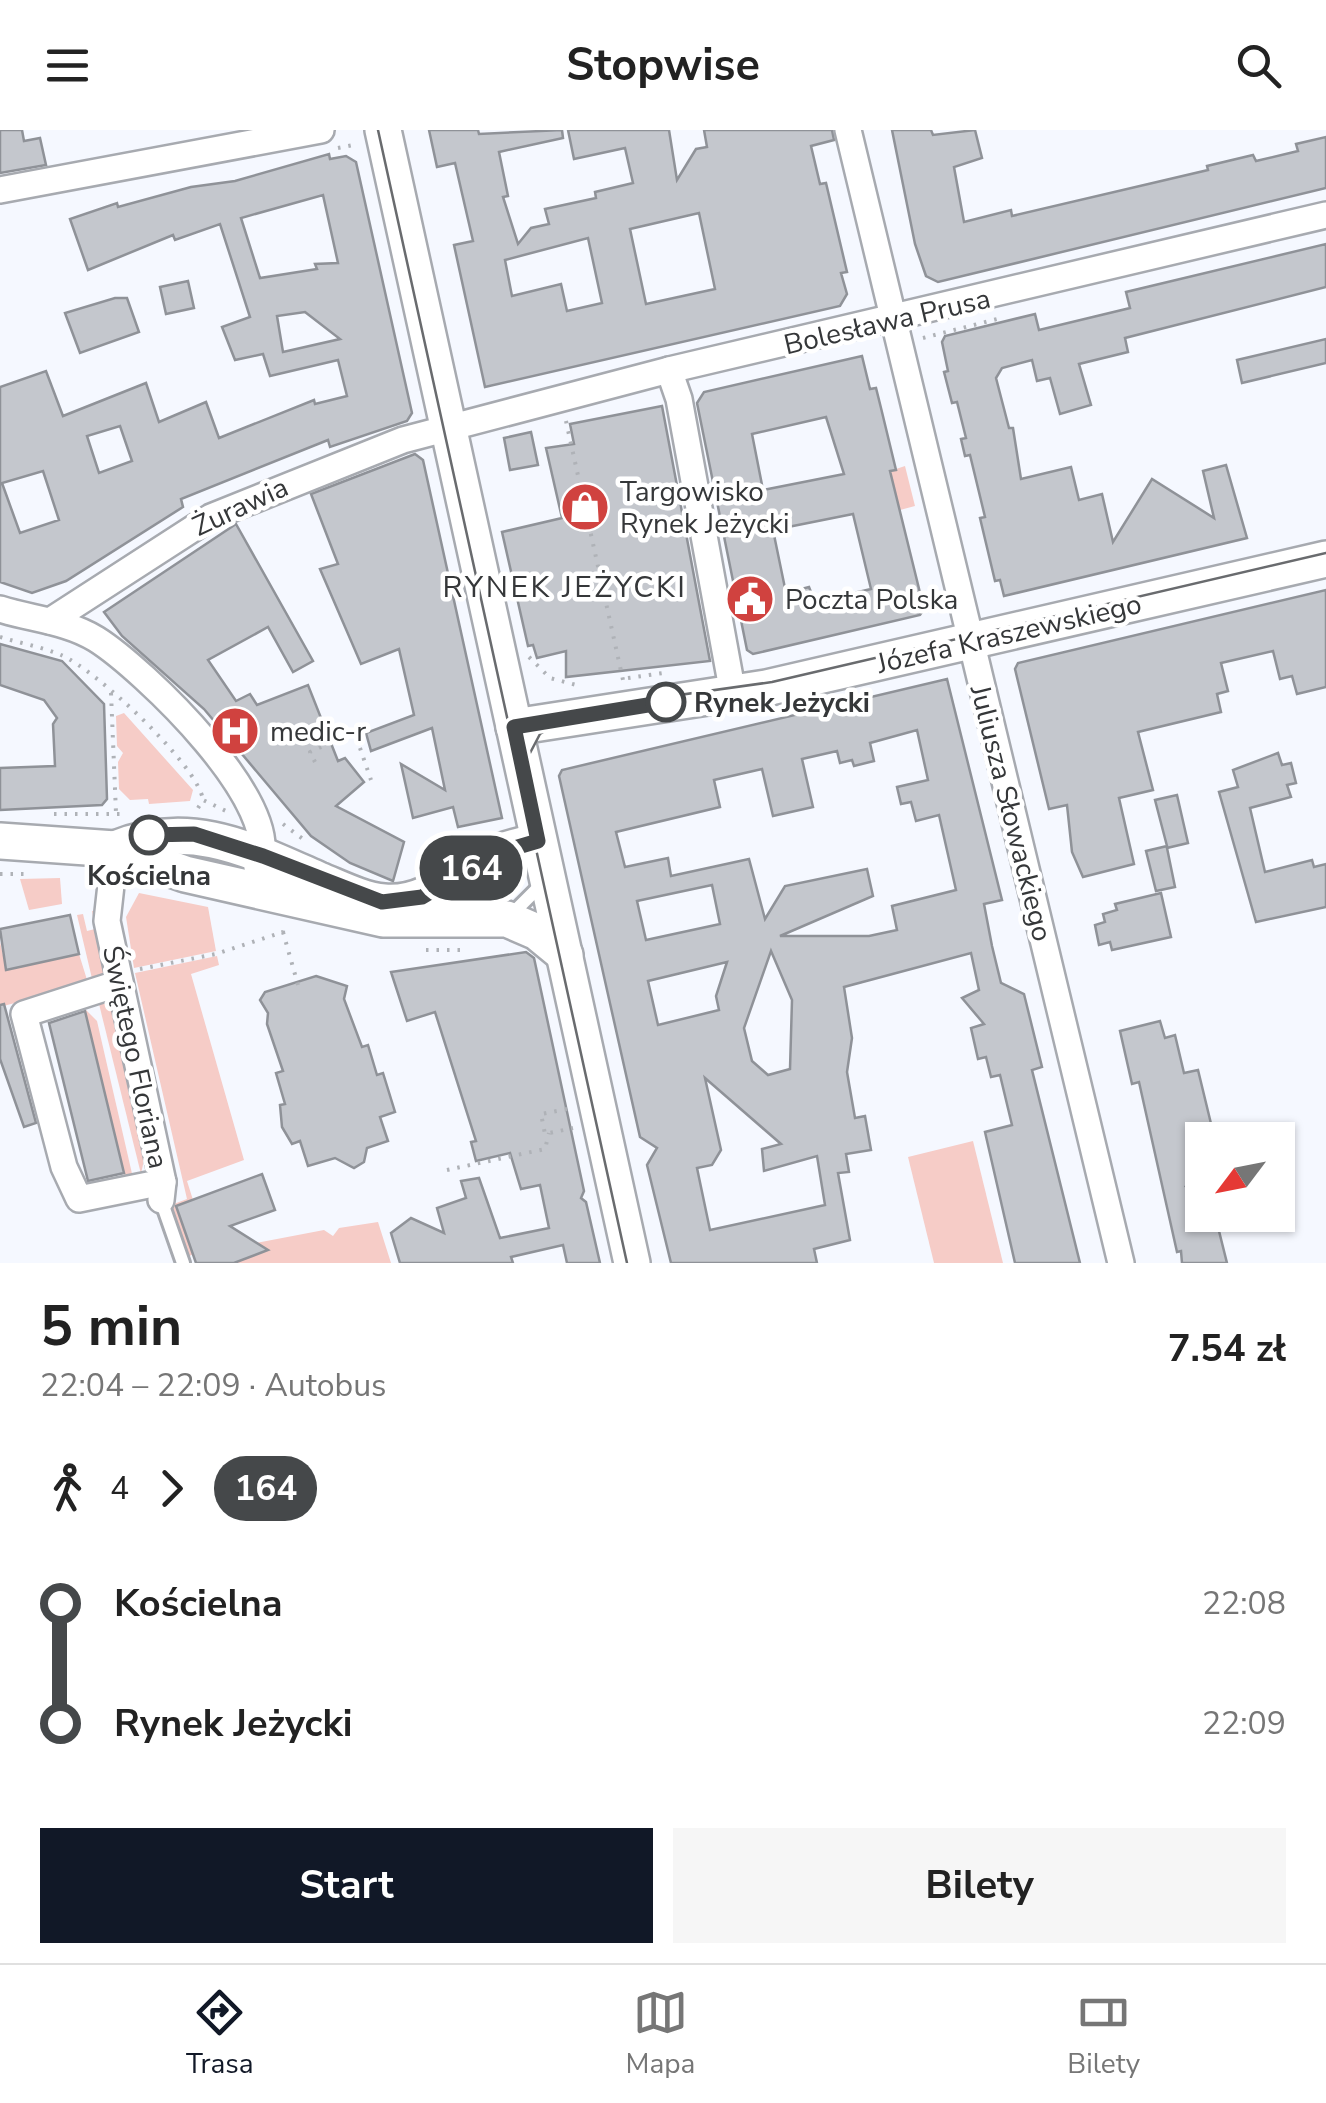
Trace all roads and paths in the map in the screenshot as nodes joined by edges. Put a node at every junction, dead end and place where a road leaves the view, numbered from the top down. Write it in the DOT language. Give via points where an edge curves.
graph roads {
  1 [pos="320,130"];
  2 [pos="383,130"];
  3 [pos="848,130"];
  4 [pos="0,190"];
  5 [pos="1326,216"];
  6 [pos="894,320"];
  7 [pos="669,370"];
  8 [pos="565,417"];
  9 [pos="448,426"];
  10 [pos="1326,558"];
  11 [pos="0,609"];
  12 [pos="50,621"];
  13 [pos="0,637"];
  14 [pos="972,642"];
  15 [pos="525,646"];
  16 [pos="676,672"];
  17 [pos="584,686"];
  18 [pos="111,692"];
  19 [pos="733,694"];
  20 [pos="514,727"];
  21 [pos="354,733"];
  22 [pos="360,748"];
  23 [pos="315,762"];
  24 [pos="371,780"];
  25 [pos="202,800"];
  26 [pos="198,806"];
  27 [pos="182,808"];
  28 [pos="132,813"];
  29 [pos="48,814"];
  30 [pos="197,814"];
  31 [pos="234,815"];
  32 [pos="277,816"];
  33 [pos="116,832"];
  34 [pos="0,841"];
  35 [pos="538,841"];
  36 [pos="310,845"];
  37 [pos="263,856"];
  38 [pos="547,879"];
  39 [pos="228,884"];
  40 [pos="286,915"];
  41 [pos="507,919"];
  42 [pos="283,932"];
  43 [pos="565,955"];
  44 [pos="119,978"];
  45 [pos="298,985"];
  46 [pos="569,1108"];
  47 [pos="573,1128"];
  48 [pos="549,1133"];
  49 [pos="447,1170"];
  50 [pos="162,1191"];
  51 [pos="183,1263"];
  52 [pos="632,1263"];
  53 [pos="1121,1263"];
  1 -- 4 [label="street"];
  2 -- 9 [label="street"];
  3 -- 6 [label="street, Juliusza Słowackiego"];
  5 -- 6 [label="street, Bolesława Prusa"];
  6 -- 7 [label="street, Bolesława Prusa"];
  6 -- 14 [label="street, Juliusza Słowackiego"];
  7 -- 9 [label="street, Bolesława Prusa"];
  7 -- 19 [label="street"];
  8 -- 16 [label="path" via="619,681"];
  9 -- 12 [label="street, Żurawia" via="220,513"];
  9 -- 20 [label="street"];
  10 -- 14 [label="street, Józefa Kraszewskiego"];
  11 -- 12 [label="street"];
  12 -- 37 [label="street" via="94,638 190,723 242,791"];
  13 -- 18 [label="path" via="62,656"];
  14 -- 19 [label="street, Józefa Kraszewskiego"];
  14 -- 53 [label="street, Juliusza Słowackiego"];
  15 -- 17 [label="path" via="550,678"];
  18 -- 25 [label="path" via="181,763"];
  18 -- 33 [label="path"];
  19 -- 20 [label="street, Józefa Kraszewskiego"];
  20 -- 35 [label="street"];
  21 -- 23 [label="path" via="310,752"];
  22 -- 24 [label="path"];
  25 -- 26 [label="path"];
  25 -- 31 [label="path"];
  26 -- 27 [label="path"];
  26 -- 30 [label="path"];
  28 -- 33 [label="path"];
  29 -- 33 [label="path" via="102,811"];
  32 -- 36 [label="path"];
  33 -- 34 [label="street"];
  33 -- 37 [label="street" via="194,834"];
  33 -- 39 [label="street"];
  33 -- 44 [label="street, Świętego Floriana" via="107,921"];
  35 -- 37 [label="street" via="494,854 404,902 360,896"];
  35 -- 38 [label="street"];
  37 -- 39 [label="street" via="250,875"];
  38 -- 41 [label="lane"];
  38 -- 43 [label="street"];
  39 -- 41 [label="street" via="383,919"];
  40 -- 42 [label="path"];
  41 -- 43 [label="street"];
  42 -- 44 [label="path"];
  42 -- 45 [label="path"];
  43 -- 52 [label="street"];
  44 -- 50 [label="street, Świętego Floriana"];
  44 -- 50 [label="street" via="24,1014 79,1199"];
  46 -- 48 [label="path" via="541,1114"];
  47 -- 48 [label="path"];
  48 -- 49 [label="path" via="545,1149"];
  50 -- 51 [label="lane, Świętego Floriana"];
}
